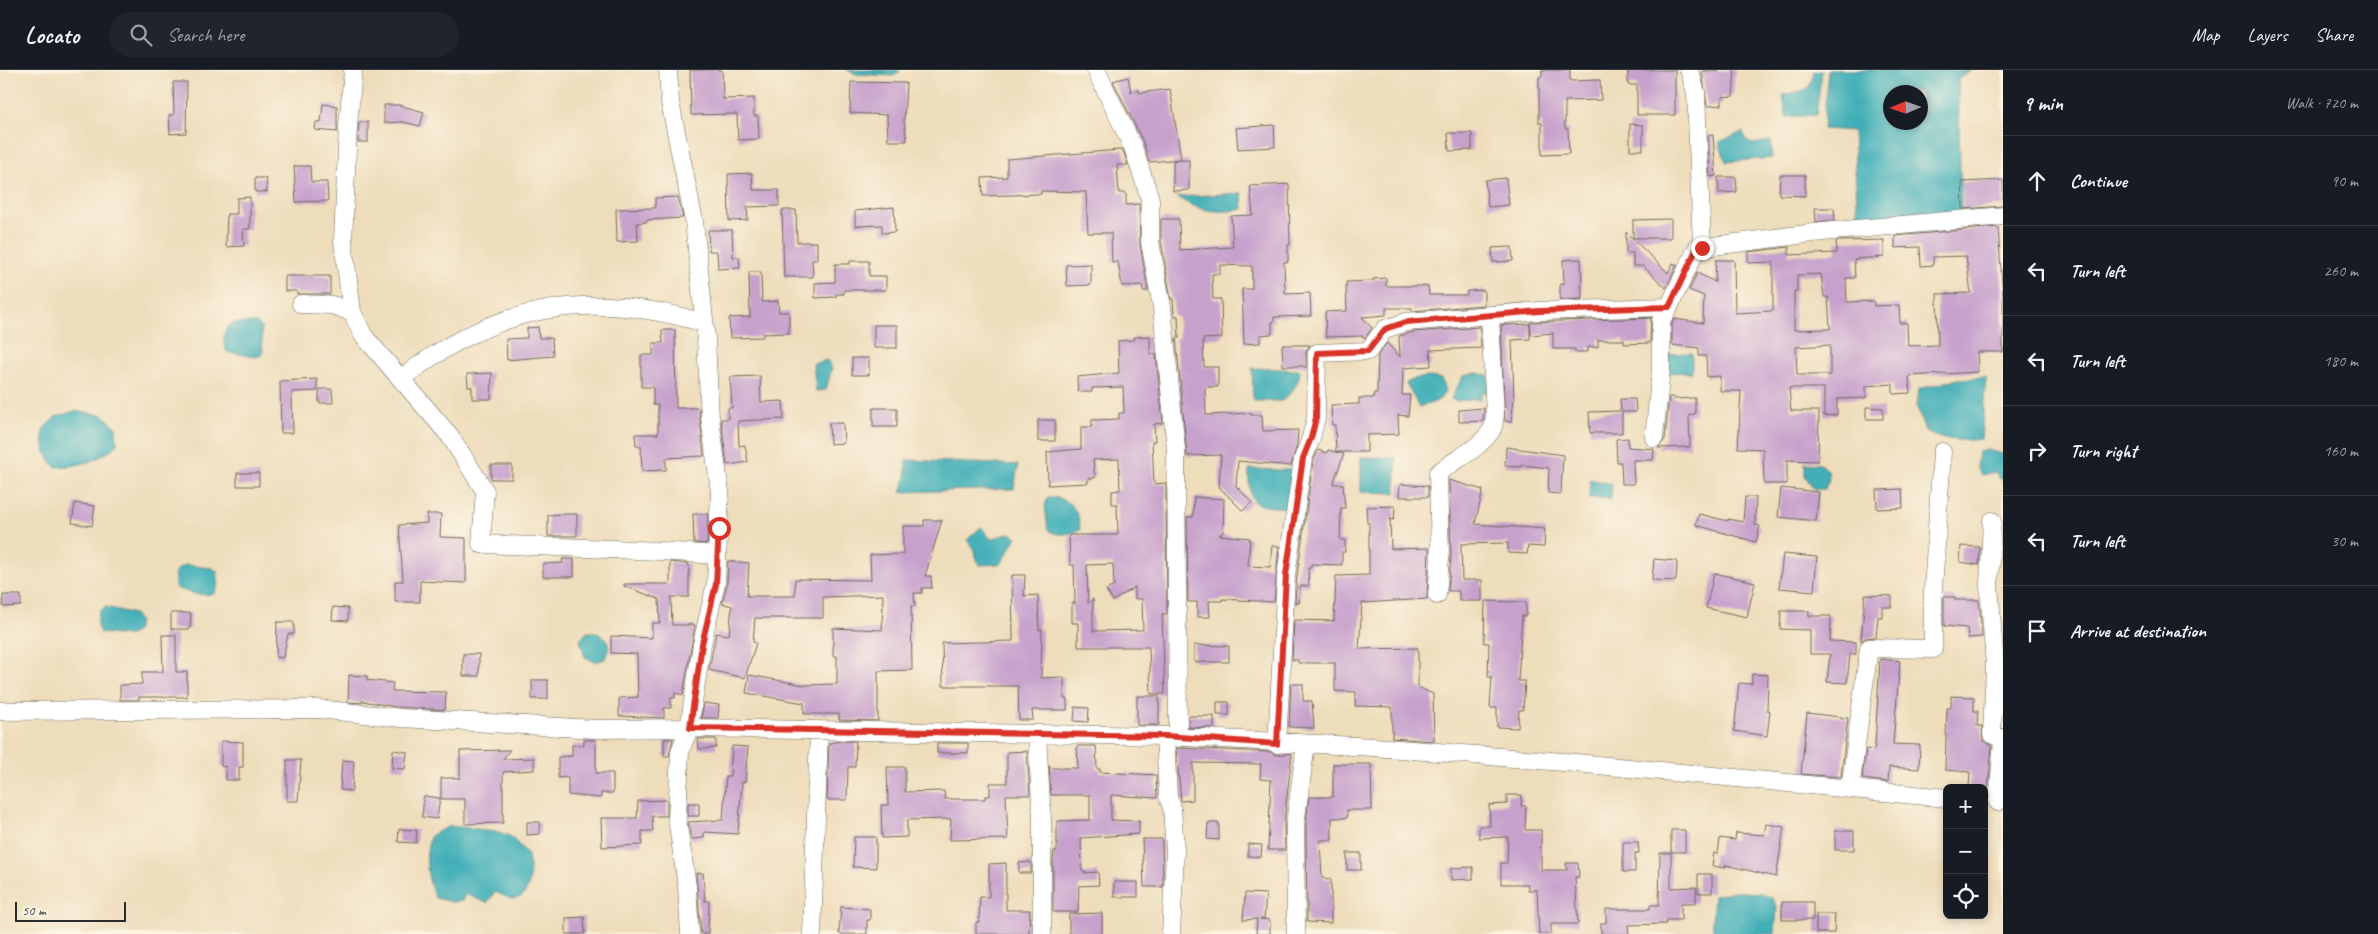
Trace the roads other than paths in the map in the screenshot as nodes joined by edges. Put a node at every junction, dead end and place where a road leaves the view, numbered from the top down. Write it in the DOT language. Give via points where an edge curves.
graph roads {
  1 [pos="353,70"];
  2 [pos="668,70"];
  3 [pos="1096,70"];
  4 [pos="1689,70"];
  5 [pos="2003,216"];
  6 [pos="1702,248"];
  7 [pos="301,304"];
  8 [pos="1669,307"];
  9 [pos="352,312"];
  10 [pos="1490,315"];
  11 [pos="704,323"];
  12 [pos="402,378"];
  13 [pos="1654,438"];
  14 [pos="1942,452"];
  15 [pos="1992,521"];
  16 [pos="717,555"];
  17 [pos="1437,596"];
  18 [pos="0,711"];
  19 [pos="690,728"];
  20 [pos="819,730"];
  21 [pos="1038,734"];
  22 [pos="1171,737"];
  23 [pos="1277,744"];
  24 [pos="1306,744"];
  25 [pos="1850,789"];
  26 [pos="1943,798"];
  27 [pos="1995,802"];
  28 [pos="690,934"];
  29 [pos="812,934"];
  30 [pos="1042,934"];
  31 [pos="1171,934"];
  32 [pos="1296,934"];
  1 -- 9 [label="street" via="343,241"];
  2 -- 11 [label="street" via="670,102 694,221"];
  3 -- 22 [label="street" via="1133,147 1150,199 1150,242 1162,308 1176,450"];
  4 -- 6 [label="street" via="1696,92"];
  5 -- 6 [label="street" via="1822,232"];
  6 -- 8 [label="street" via="1697,248"];
  7 -- 9 [label="street" via="332,305"];
  8 -- 10 [label="street"];
  8 -- 13 [label="street" via="1661,321 1662,369"];
  9 -- 12 [label="street" via="363,335"];
  10 -- 17 [label="street" via="1495,415 1492,430 1463,458 1453,460 1438,473 1440,558"];
  10 -- 23 [label="street" via="1406,322 1385,329 1368,351 1317,353 1316,418 1303,458 1286,575"];
  11 -- 12 [label="street" via="674,314 616,306 561,307 487,326 433,354"];
  11 -- 16 [label="street" via="710,418 720,492"];
  12 -- 16 [label="street" via="450,436 485,490 482,544"];
  14 -- 25 [label="street" via="1933,590 1933,649 1869,648"];
  15 -- 27 [label="street" via="1989,585 1995,666 1992,734 2003,739"];
  16 -- 19 [label="street" via="716,584 702,644"];
  18 -- 19 [label="street" via="318,709 402,718 596,729"];
  19 -- 20 [label="street"];
  19 -- 28 [label="street" via="680,751 677,819"];
  20 -- 21 [label="street"];
  20 -- 29 [label="street"];
  21 -- 22 [label="street"];
  21 -- 30 [label="street"];
  22 -- 23 [label="street"];
  22 -- 31 [label="street" via="1168,797 1172,808 1175,851"];
  23 -- 24 [label="street"];
  24 -- 25 [label="street" via="1576,763"];
  24 -- 32 [label="street" via="1295,824"];
  25 -- 26 [label="street"];
}
